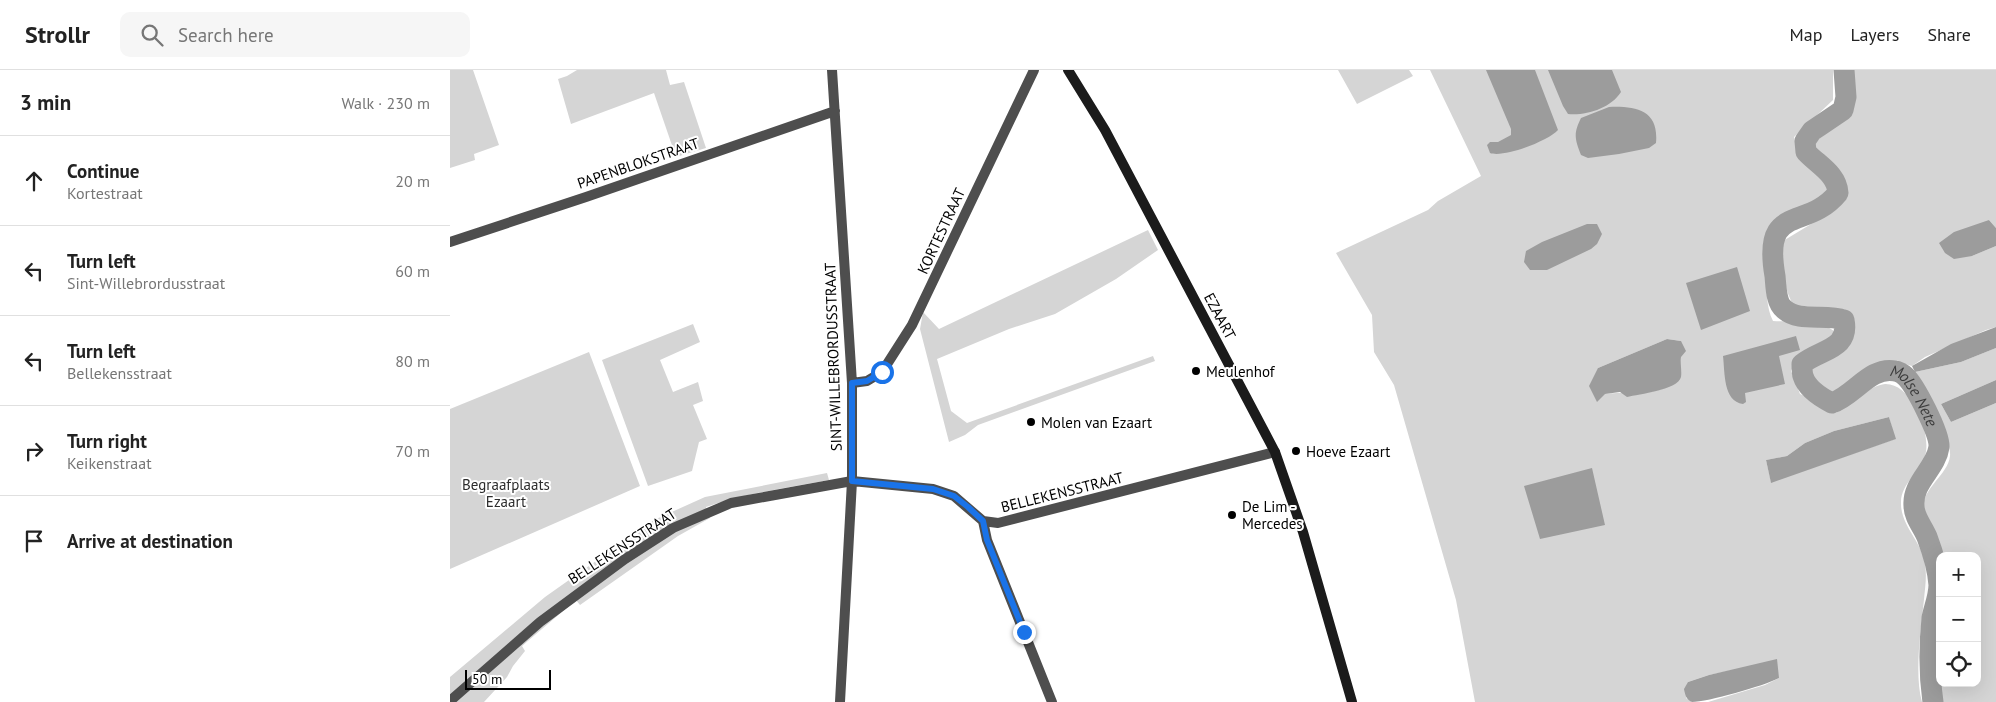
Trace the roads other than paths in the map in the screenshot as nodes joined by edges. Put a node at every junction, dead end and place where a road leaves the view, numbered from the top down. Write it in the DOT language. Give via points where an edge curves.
graph roads {
  1 [pos="832,70"];
  2 [pos="1034,70"];
  3 [pos="1068,70"];
  4 [pos="835,111"];
  5 [pos="450,242"];
  6 [pos="852,383"];
  7 [pos="1275,452"];
  8 [pos="852,481"];
  9 [pos="983,521"];
  10 [pos="450,701"];
  11 [pos="840,702"];
  12 [pos="1052,702"];
  13 [pos="1352,702"];
  1 -- 4 [label="street, SINT-WILLEBRORDUSSTRAAT"];
  2 -- 6 [label="street, KORTESTRAAT" via="912,325 882,372 867,381"];
  3 -- 7 [label="main road, EZAART" via="1105,130"];
  4 -- 5 [label="street, PAPENBLOKSTRAAT"];
  4 -- 6 [label="street, SINT-WILLEBRORDUSSTRAAT"];
  6 -- 8 [label="street, SINT-WILLEBRORDUSSTRAAT"];
  7 -- 9 [label="street, BELLEKENSSTRAAT" via="1006,522"];
  7 -- 13 [label="main road, EZAART" via="1303,532"];
  8 -- 9 [label="street, BELLEKENSSTRAAT" via="933,489 954,496"];
  8 -- 10 [label="street, BELLEKENSSTRAAT" via="731,503 673,528 573,596"];
  8 -- 11 [label="street, SINT-WILLEBRORDUSSTRAAT"];
  9 -- 12 [label="street" via="987,540"];
}
